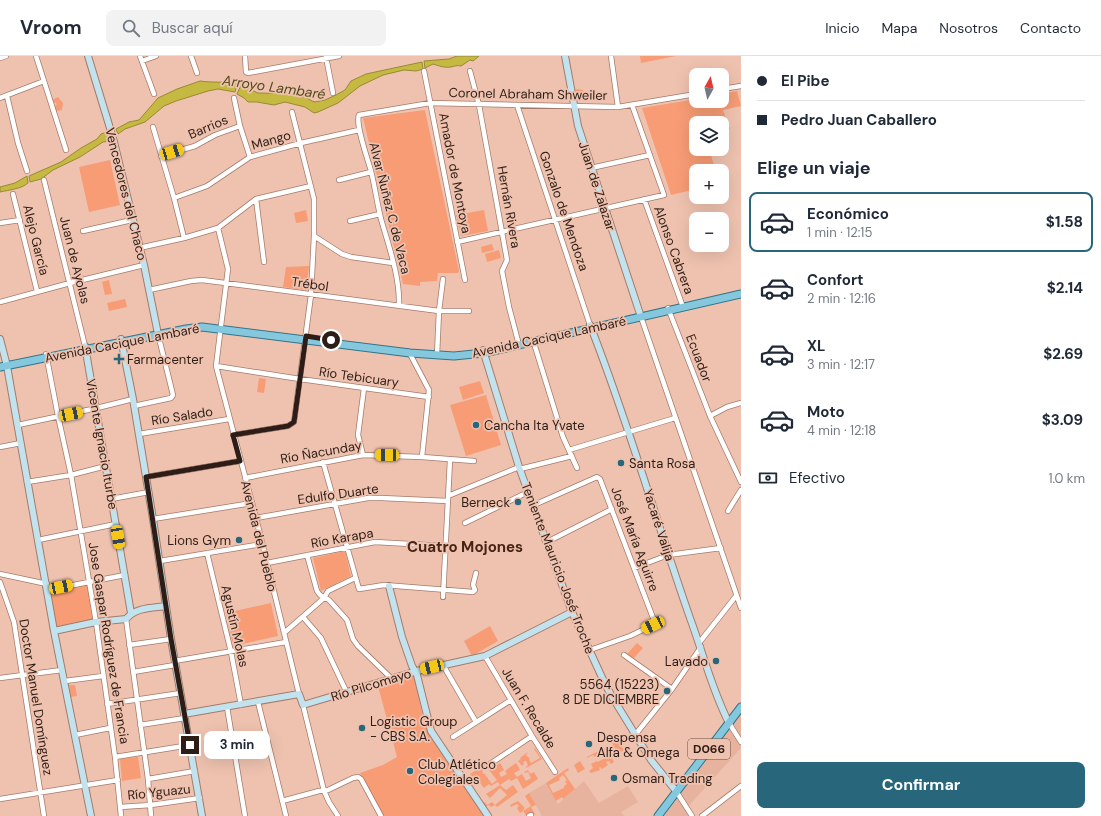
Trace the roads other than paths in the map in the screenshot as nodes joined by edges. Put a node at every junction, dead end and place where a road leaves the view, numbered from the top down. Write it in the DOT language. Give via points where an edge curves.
graph roads {
  1 [pos="6,56"];
  2 [pos="36,56"];
  3 [pos="88,56"];
  4 [pos="140,56"];
  5 [pos="156,56"];
  6 [pos="191,56"];
  7 [pos="245,56"];
  8 [pos="339,56"];
  9 [pos="565,56"];
  10 [pos="611,56"];
  11 [pos="326,57"];
  12 [pos="0,58"];
  13 [pos="142,61"];
  14 [pos="424,71"];
  15 [pos="470,71"];
  16 [pos="196,73"];
  17 [pos="44,81"];
  18 [pos="740,86"];
  19 [pos="729,88"];
  20 [pos="741,92"];
  21 [pos="333,93"];
  22 [pos="154,94"];
  23 [pos="689,95"];
  24 [pos="7,96"];
  25 [pos="0,98"];
  26 [pos="234,98"];
  27 [pos="430,104"];
  28 [pos="479,105"];
  29 [pos="516,105"];
  30 [pos="632,105"];
  31 [pos="573,107"];
  32 [pos="618,107"];
  33 [pos="292,112"];
  34 [pos="359,115"];
  35 [pos="240,126"];
  36 [pos="153,127"];
  37 [pos="359,130"];
  38 [pos="301,143"];
  39 [pos="66,150"];
  40 [pos="650,155"];
  41 [pos="161,156"];
  42 [pos="250,157"];
  43 [pos="591,168"];
  44 [pos="27,171"];
  45 [pos="371,172"];
  46 [pos="44,180"];
  47 [pos="339,180"];
  48 [pos="311,186"];
  49 [pos="13,194"];
  50 [pos="174,198"];
  51 [pos="256,199"];
  52 [pos="644,200"];
  53 [pos="604,209"];
  54 [pos="380,214"];
  55 [pos="20,220"];
  56 [pos="132,220"];
  57 [pos="555,220"];
  58 [pos="350,221"];
  59 [pos="0,223"];
  60 [pos="218,228"];
  61 [pos="83,231"];
  62 [pos="502,232"];
  63 [pos="314,236"];
  64 [pos="184,238"];
  65 [pos="457,242"];
  66 [pos="139,248"];
  67 [pos="264,262"];
  68 [pos="393,263"];
  69 [pos="144,265"];
  70 [pos="443,279"];
  71 [pos="465,280"];
  72 [pos="70,283"];
  73 [pos="227,283"];
  74 [pos="149,290"];
  75 [pos="37,291"];
  76 [pos="741,291"];
  77 [pos="741,294"];
  78 [pos="311,295"];
  79 [pos="0,302"];
  80 [pos="398,306"];
  81 [pos="683,306"];
  82 [pos="668,309"];
  83 [pos="440,311"];
  84 [pos="468,311"];
  85 [pos="640,316"];
  86 [pos="221,327"];
  87 [pos="591,327"];
  88 [pos="158,333"];
  89 [pos="305,338"];
  90 [pos="0,339"];
  91 [pos="121,340"];
  92 [pos="533,340"];
  93 [pos="519,343"];
  94 [pos="86,347"];
  95 [pos="406,351"];
  96 [pos="483,352"];
  97 [pos="437,354"];
  98 [pos="46,356"];
  99 [pos="3,365"];
  100 [pos="216,366"];
  101 [pos="300,380"];
  102 [pos="364,388"];
  103 [pos="429,397"];
  104 [pos="133,399"];
  105 [pos="741,403"];
  106 [pos="134,406"];
  107 [pos="97,408"];
  108 [pos="58,416"];
  109 [pos="710,416"];
  110 [pos="675,418"];
  111 [pos="229,420"];
  112 [pos="18,425"];
  113 [pos="630,432"];
  114 [pos="139,434"];
  115 [pos="233,435"];
  116 [pos="21,443"];
  117 [pos="0,448"];
  118 [pos="569,450"];
  119 [pos="363,455"];
  120 [pos="572,456"];
  121 [pos="422,457"];
  122 [pos="450,460"];
  123 [pos="240,461"];
  124 [pos="474,461"];
  125 [pos="323,462"];
  126 [pos="106,466"];
  127 [pos="519,468"];
  128 [pos="576,468"];
  129 [pos="71,475"];
  130 [pos="146,477"];
  131 [pos="245,478"];
  132 [pos="27,482"];
  133 [pos="741,482"];
  134 [pos="741,490"];
  135 [pos="149,492"];
  136 [pos="528,492"];
  137 [pos="111,499"];
  138 [pos="448,499"];
  139 [pos="252,503"];
  140 [pos="335,504"];
  141 [pos="534,505"];
  142 [pos="612,509"];
  143 [pos="728,511"];
  144 [pos="256,518"];
  145 [pos="154,519"];
  146 [pos="465,523"];
  147 [pos="116,524"];
  148 [pos="80,533"];
  149 [pos="38,540"];
  150 [pos="547,542"];
  151 [pos="262,544"];
  152 [pos="446,546"];
  153 [pos="347,547"];
  154 [pos="721,548"];
  155 [pos="207,553"];
  156 [pos="307,555"];
  157 [pos="668,555"];
  158 [pos="160,561"];
  159 [pos="267,563"];
  160 [pos="634,568"];
  161 [pos="476,573"];
  162 [pos="0,574"];
  163 [pos="125,575"];
  164 [pos="355,578"];
  165 [pos="0,582"];
  166 [pos="89,582"];
  167 [pos="389,586"];
  168 [pos="47,587"];
  169 [pos="444,590"];
  170 [pos="736,596"];
  171 [pos="444,597"];
  172 [pos="324,598"];
  173 [pos="166,606"];
  174 [pos="741,608"];
  175 [pos="131,612"];
  176 [pos="572,612"];
  177 [pos="302,617"];
  178 [pos="126,618"];
  179 [pos="96,622"];
  180 [pos="54,631"];
  181 [pos="284,633"];
  182 [pos="171,639"];
  183 [pos="286,642"];
  184 [pos="129,645"];
  185 [pos="700,645"];
  186 [pos="590,650"];
  187 [pos="231,652"];
  188 [pos="624,655"];
  189 [pos="485,656"];
  190 [pos="175,663"];
  191 [pos="443,665"];
  192 [pos="62,670"];
  193 [pos="133,672"];
  194 [pos="414,672"];
  195 [pos="22,674"];
  196 [pos="103,676"];
  197 [pos="0,678"];
  198 [pos="392,679"];
  199 [pos="65,681"];
  200 [pos="672,689"];
  201 [pos="181,693"];
  202 [pos="347,693"];
  203 [pos="299,694"];
  204 [pos="137,700"];
  205 [pos="511,700"];
  206 [pos="258,702"];
  207 [pos="107,704"];
  208 [pos="241,705"];
  209 [pos="303,706"];
  210 [pos="227,707"];
  211 [pos="741,707"];
  212 [pos="184,716"];
  213 [pos="476,722"];
  214 [pos="729,723"];
  215 [pos="140,725"];
  216 [pos="110,728"];
  217 [pos="75,735"];
  218 [pos="532,736"];
  219 [pos="635,736"];
  220 [pos="453,737"];
  221 [pos="741,742"];
  222 [pos="190,745"];
  223 [pos="144,752"];
  224 [pos="115,756"];
  225 [pos="487,766"];
  226 [pos="195,771"];
  227 [pos="555,772"];
  228 [pos="148,779"];
  229 [pos="118,780"];
  230 [pos="84,784"];
  231 [pos="741,786"];
  232 [pos="324,791"];
  233 [pos="676,791"];
  234 [pos="40,793"];
  235 [pos="200,798"];
  236 [pos="0,799"];
  237 [pos="282,801"];
  238 [pos="151,805"];
  239 [pos="120,807"];
  240 [pos="44,816"];
  241 [pos="91,816"];
  242 [pos="121,816"];
  243 [pos="151,816"];
  244 [pos="202,816"];
  245 [pos="245,816"];
  246 [pos="286,816"];
  247 [pos="338,816"];
  248 [pos="381,816"];
  249 [pos="488,816"];
  250 [pos="658,816"];
  251 [pos="692,816"];
  252 [pos="702,816"];
  1 -- 12 [label="street"];
  2 -- 17 [label="street"];
  3 -- 56 [label="street, Vencedores del Chaco" via="113,138"];
  4 -- 13 [label="street"];
  5 -- 13 [label="street"];
  6 -- 16 [label="street"];
  7 -- 11 [label="street" via="247,72"];
  8 -- 11 [label="street"];
  9 -- 31 [label="street, Juan de Zalazar"];
  10 -- 32 [label="street"];
  11 -- 21 [label="street"];
  13 -- 22 [label="street"];
  14 -- 27 [label="street, Amador de Montoya"];
  15 -- 28 [label="street, Hernán Rivera"];
  17 -- 24 [label="street"];
  17 -- 39 [label="street"];
  18 -- 19 [label="street"];
  18 -- 20 [label="street"];
  23 -- 30 [label="street, Coronel Abraham Shweiler"];
  24 -- 25 [label="street"];
  24 -- 44 [label="street"];
  26 -- 35 [label="street"];
  27 -- 28 [label="street, Coronel Abraham Shweiler"];
  27 -- 34 [label="street, Coronel Abraham Shweiler"];
  27 -- 65 [label="street, Amador de Montoya"];
  28 -- 29 [label="street, Coronel Abraham Shweiler"];
  28 -- 62 [label="street, Hernán Rivera"];
  29 -- 31 [label="street, Coronel Abraham Shweiler"];
  29 -- 57 [label="street, Gonzalo de Mendoza"];
  30 -- 32 [label="street, Coronel Abraham Shweiler"];
  30 -- 40 [label="street, Alonso Cabrera"];
  31 -- 32 [label="street, Coronel Abraham Shweiler"];
  31 -- 43 [label="street, Juan de Zalazar"];
  33 -- 38 [label="street"];
  34 -- 37 [label="street, Alvar Ñuñez C de Vaca"];
  35 -- 41 [label="street, Barrios" via="195,146"];
  35 -- 42 [label="street"];
  36 -- 41 [label="street"];
  37 -- 38 [label="street, Mango"];
  37 -- 45 [label="street, Alvar Ñuñez C de Vaca"];
  38 -- 42 [label="street, Mango"];
  38 -- 48 [label="street"];
  40 -- 43 [label="street"];
  40 -- 52 [label="street, Alonso Cabrera" via="664,195"];
  41 -- 50 [label="street"];
  42 -- 50 [label="street, Mango" via="207,186"];
  43 -- 53 [label="street, Juan de Zalazar"];
  45 -- 47 [label="street"];
  45 -- 54 [label="street, Alvar Ñuñez C de Vaca"];
  46 -- 72 [label="street, Juan de Ayolas"];
  48 -- 51 [label="street"];
  48 -- 63 [label="street" via="314,199"];
  49 -- 55 [label="street, Alejo García"];
  50 -- 64 [label="street"];
  51 -- 60 [label="street"];
  51 -- 67 [label="street"];
  52 -- 53 [label="street"];
  52 -- 81 [label="street, Alonso Cabrera"];
  53 -- 57 [label="street"];
  53 -- 85 [label="street, Juan de Zalazar"];
  54 -- 58 [label="street"];
  54 -- 68 [label="street, Alvar Ñuñez C de Vaca"];
  55 -- 59 [label="street"];
  55 -- 75 [label="street, Alejo García"];
  56 -- 61 [label="street"];
  56 -- 66 [label="street, Vencedores del Chaco"];
  57 -- 62 [label="street"];
  57 -- 87 [label="street, Gonzalo de Mendoza"];
  60 -- 64 [label="street"];
  60 -- 73 [label="street, Avenida del Pueblo" via="228,269"];
  62 -- 65 [label="street"];
  62 -- 93 [label="street, Hernán Rivera" via="507,260 502,272"];
  63 -- 68 [label="street" via="342,254"];
  63 -- 78 [label="street"];
  64 -- 66 [label="street"];
  65 -- 71 [label="street, Amador de Montoya"];
  66 -- 69 [label="street, Vencedores del Chaco"];
  68 -- 80 [label="street, Alvar Ñuñez C de Vaca" via="399,295"];
  69 -- 72 [label="street"];
  69 -- 74 [label="street, Vencedores del Chaco"];
  70 -- 83 [label="street"];
  72 -- 75 [label="street"];
  72 -- 94 [label="street, Juan de Ayolas"];
  73 -- 74 [label="street, Trébol" via="202,280"];
  73 -- 78 [label="street, Trébol"];
  73 -- 86 [label="street, Avenida del Pueblo"];
  74 -- 88 [label="street, Vencedores del Chaco"];
  75 -- 79 [label="street"];
  76 -- 81 [label="main road, Avenida Cacique Lambaré"];
  77 -- 81 [label="main road, Avenida Cacique Lambaré"];
  78 -- 80 [label="street, Trébol"];
  78 -- 89 [label="street"];
  80 -- 83 [label="street, Trébol"];
  81 -- 82 [label="main road, Avenida Cacique Lambaré"];
  82 -- 85 [label="main road, Avenida Cacique Lambaré"];
  82 -- 109 [label="street, Ecuador"];
  83 -- 84 [label="street, Trébol"];
  83 -- 97 [label="street"];
  85 -- 87 [label="main road, Avenida Cacique Lambaré"];
  85 -- 110 [label="street"];
  86 -- 88 [label="main road, Avenida Cacique Lambaré" via="193,324"];
  86 -- 89 [label="main road, Avenida Cacique Lambaré"];
  86 -- 100 [label="street, Avenida del Pueblo"];
  87 -- 92 [label="main road, Avenida Cacique Lambaré"];
  87 -- 113 [label="street, Yacaré Valija"];
  88 -- 91 [label="main road, Avenida Cacique Lambaré"];
  88 -- 106 [label="street" via="173,395 171,398"];
  89 -- 95 [label="main road, Avenida Cacique Lambaré"];
  89 -- 101 [label="street"];
  90 -- 99 [label="street"];
  91 -- 94 [label="main road, Avenida Cacique Lambaré"];
  91 -- 104 [label="street"];
  92 -- 93 [label="main road, Avenida Cacique Lambaré"];
  92 -- 118 [label="street"];
  93 -- 96 [label="main road, Avenida Cacique Lambaré"];
  94 -- 98 [label="main road, Avenida Cacique Lambaré"];
  94 -- 107 [label="street, Vicente Ignacio Iturbe"];
  95 -- 97 [label="main road, Avenida Cacique Lambaré"];
  95 -- 103 [label="street" via="428,387"];
  96 -- 97 [label="main road, Avenida Cacique Lambaré"];
  96 -- 127 [label="street, Teniente Mauricio José Troche"];
  98 -- 99 [label="main road, Avenida Cacique Lambaré"];
  98 -- 108 [label="street, Jose Gaspar Rodríguez de Francia"];
  99 -- 112 [label="street"];
  100 -- 101 [label="street, Río Tebicuary"];
  100 -- 111 [label="street, Avenida del Pueblo"];
  101 -- 102 [label="street, Río Tebicuary"];
  101 -- 115 [label="street" via="292,424"];
  102 -- 103 [label="street, Río Tebicuary"];
  102 -- 119 [label="street" via="358,435"];
  103 -- 121 [label="street"];
  104 -- 106 [label="street"];
  104 -- 107 [label="street"];
  105 -- 109 [label="street"];
  106 -- 114 [label="street"];
  107 -- 108 [label="street"];
  107 -- 126 [label="street, Vicente Ignacio Iturbe"];
  108 -- 112 [label="street"];
  108 -- 129 [label="street, Jose Gaspar Rodríguez de Francia"];
  109 -- 133 [label="street, Ecuador"];
  110 -- 113 [label="street"];
  110 -- 154 [label="street"];
  111 -- 114 [label="street, Río Salado"];
  111 -- 115 [label="street, Avenida del Pueblo"];
  112 -- 116 [label="street"];
  113 -- 118 [label="street"];
  113 -- 157 [label="street, Yacaré Valija"];
  114 -- 130 [label="street"];
  115 -- 123 [label="street, Avenida del Pueblo"];
  116 -- 117 [label="street"];
  116 -- 132 [label="street"];
  118 -- 120 [label="street"];
  119 -- 121 [label="street, Río Ñacunday"];
  119 -- 125 [label="street, Río Ñacunday"];
  120 -- 127 [label="street, Edulfo Duarte"];
  120 -- 128 [label="street"];
  121 -- 122 [label="street, Río Ñacunday"];
  122 -- 124 [label="street, Río Ñacunday"];
  122 -- 138 [label="street"];
  123 -- 130 [label="street"];
  123 -- 131 [label="street, Avenida del Pueblo"];
  125 -- 131 [label="street, Río Ñacunday"];
  125 -- 140 [label="street"];
  126 -- 129 [label="street"];
  126 -- 137 [label="street, Vicente Ignacio Iturbe"];
  127 -- 136 [label="street, Teniente Mauricio José Troche"];
  127 -- 138 [label="street, Edulfo Duarte"];
  129 -- 132 [label="street"];
  129 -- 148 [label="street, Jose Gaspar Rodríguez de Francia"];
  130 -- 135 [label="street"];
  131 -- 139 [label="street, Avenida del Pueblo"];
  132 -- 149 [label="street"];
  134 -- 143 [label="street"];
  135 -- 137 [label="street"];
  135 -- 145 [label="street"];
  136 -- 141 [label="street, Teniente Mauricio José Troche"];
  136 -- 146 [label="street"];
  137 -- 147 [label="street, Vicente Ignacio Iturbe"];
  138 -- 140 [label="street, Edulfo Duarte" via="380,498"];
  138 -- 152 [label="street"];
  139 -- 144 [label="street, Avenida del Pueblo"];
  139 -- 145 [label="street"];
  140 -- 144 [label="street, Edulfo Duarte"];
  140 -- 153 [label="street"];
  141 -- 142 [label="street, José María Aguirre" via="597,477"];
  141 -- 150 [label="street, Teniente Mauricio José Troche"];
  142 -- 150 [label="street"];
  142 -- 160 [label="street, José María Aguirre"];
  144 -- 151 [label="street, Avenida del Pueblo"];
  145 -- 158 [label="street"];
  147 -- 148 [label="street"];
  147 -- 163 [label="street, Vicente Ignacio Iturbe"];
  148 -- 149 [label="street"];
  148 -- 166 [label="street, Jose Gaspar Rodríguez de Francia"];
  149 -- 168 [label="street"];
  150 -- 176 [label="street, Teniente Mauricio José Troche"];
  151 -- 155 [label="street"];
  151 -- 159 [label="street, Avenida del Pueblo"];
  152 -- 153 [label="street, Río Karapa" via="375,542"];
  152 -- 169 [label="street"];
  153 -- 156 [label="street, Río Karapa"];
  153 -- 164 [label="street"];
  154 -- 157 [label="street"];
  154 -- 170 [label="street"];
  155 -- 158 [label="street"];
  155 -- 187 [label="street, Agustín Molas"];
  156 -- 159 [label="street, Río Karapa"];
  156 -- 172 [label="street" via="317,591"];
  157 -- 160 [label="street"];
  157 -- 185 [label="street, Yacaré Valija"];
  158 -- 173 [label="street"];
  159 -- 181 [label="street, Avenida del Pueblo"];
  160 -- 186 [label="street, José María Aguirre" via="655,622 630,636"];
  161 -- 169 [label="street" via="474,591"];
  162 -- 168 [label="street"];
  163 -- 166 [label="street"];
  163 -- 175 [label="street, Vicente Ignacio Iturbe"];
  164 -- 167 [label="street" via="359,589"];
  164 -- 172 [label="street" via="328,591"];
  165 -- 195 [label="street, Doctor Manuel Domínguez" via="14,622"];
  166 -- 168 [label="street"];
  166 -- 179 [label="street, Jose Gaspar Rodríguez de Francia"];
  167 -- 169 [label="street"];
  167 -- 194 [label="street"];
  168 -- 180 [label="street"];
  169 -- 171 [label="street"];
  170 -- 174 [label="street"];
  170 -- 185 [label="street"];
  172 -- 177 [label="street"];
  172 -- 198 [label="street" via="329,600 347,620 358,646"];
  173 -- 175 [label="street"];
  173 -- 182 [label="street"];
  175 -- 178 [label="street"];
  176 -- 186 [label="street, Teniente Mauricio José Troche"];
  176 -- 189 [label="street, Río Pilcomayo"];
  177 -- 181 [label="street"];
  177 -- 202 [label="street" via="321,638"];
  178 -- 179 [label="street"];
  178 -- 184 [label="street"];
  179 -- 180 [label="street"];
  179 -- 196 [label="street, Jose Gaspar Rodríguez de Francia"];
  180 -- 192 [label="street"];
  181 -- 183 [label="street, Avenida del Pueblo"];
  182 -- 184 [label="street"];
  182 -- 190 [label="street"];
  183 -- 187 [label="street"];
  183 -- 203 [label="street, Avenida del Pueblo"];
  184 -- 193 [label="street"];
  185 -- 200 [label="street"];
  185 -- 214 [label="street, Yacaré Valija"];
  186 -- 219 [label="street, Teniente Mauricio José Troche" via="605,684"];
  187 -- 190 [label="street"];
  187 -- 208 [label="street, Agustín Molas"];
  188 -- 200 [label="street"];
  189 -- 191 [label="street, Río Pilcomayo"];
  189 -- 205 [label="street, Juan F. Recalde"];
  190 -- 193 [label="street"];
  190 -- 201 [label="street"];
  191 -- 194 [label="street, Río Pilcomayo"];
  191 -- 213 [label="street"];
  192 -- 195 [label="street"];
  192 -- 199 [label="street"];
  193 -- 204 [label="street"];
  194 -- 198 [label="street, Río Pilcomayo"];
  194 -- 249 [label="street" via="417,675 431,731"];
  195 -- 197 [label="street"];
  195 -- 234 [label="street, Doctor Manuel Domínguez"];
  196 -- 199 [label="street"];
  196 -- 207 [label="street, Jose Gaspar Rodríguez de Francia"];
  198 -- 202 [label="street, Río Pilcomayo"];
  199 -- 217 [label="street"];
  200 -- 219 [label="street"];
  201 -- 204 [label="street"];
  201 -- 212 [label="street"];
  202 -- 209 [label="street, Río Pilcomayo"];
  203 -- 206 [label="street"];
  203 -- 209 [label="street, Avenida del Pueblo"];
  204 -- 207 [label="street"];
  204 -- 215 [label="street"];
  205 -- 213 [label="street"];
  205 -- 218 [label="street, Juan F. Recalde"];
  206 -- 208 [label="street"];
  206 -- 237 [label="street"];
  207 -- 216 [label="street, Jose Gaspar Rodríguez de Francia"];
  208 -- 210 [label="street"];
  209 -- 232 [label="street, Avenida del Pueblo"];
  210 -- 212 [label="street"];
  210 -- 245 [label="street"];
  211 -- 214 [label="main road, D066"];
  212 -- 215 [label="street"];
  212 -- 222 [label="street"];
  213 -- 220 [label="street"];
  214 -- 221 [label="street"];
  214 -- 233 [label="main road, D066"];
  215 -- 223 [label="street"];
  216 -- 217 [label="street"];
  216 -- 224 [label="street, Jose Gaspar Rodríguez de Francia"];
  217 -- 230 [label="street"];
  218 -- 225 [label="street"];
  218 -- 227 [label="street, Juan F. Recalde"];
  219 -- 233 [label="street, Teniente Mauricio José Troche"];
  222 -- 223 [label="street"];
  222 -- 226 [label="street"];
  223 -- 224 [label="street"];
  223 -- 228 [label="street"];
  224 -- 229 [label="street, Jose Gaspar Rodríguez de Francia"];
  226 -- 228 [label="street"];
  226 -- 235 [label="street"];
  228 -- 238 [label="street"];
  229 -- 230 [label="street"];
  229 -- 239 [label="street, Jose Gaspar Rodríguez de Francia"];
  230 -- 234 [label="street"];
  230 -- 241 [label="street"];
  231 -- 252 [label="street"];
  232 -- 237 [label="street"];
  232 -- 247 [label="street, Avenida del Pueblo"];
  232 -- 248 [label="street" via="358,777"];
  233 -- 250 [label="main road, D066"];
  233 -- 251 [label="street"];
  234 -- 236 [label="street"];
  234 -- 240 [label="street, Doctor Manuel Domínguez"];
  235 -- 238 [label="street, Río Yguazu"];
  235 -- 244 [label="street"];
  237 -- 246 [label="street"];
  238 -- 239 [label="street, Río Yguazu"];
  238 -- 243 [label="street"];
  239 -- 242 [label="street, Jose Gaspar Rodríguez de Francia"];
}
